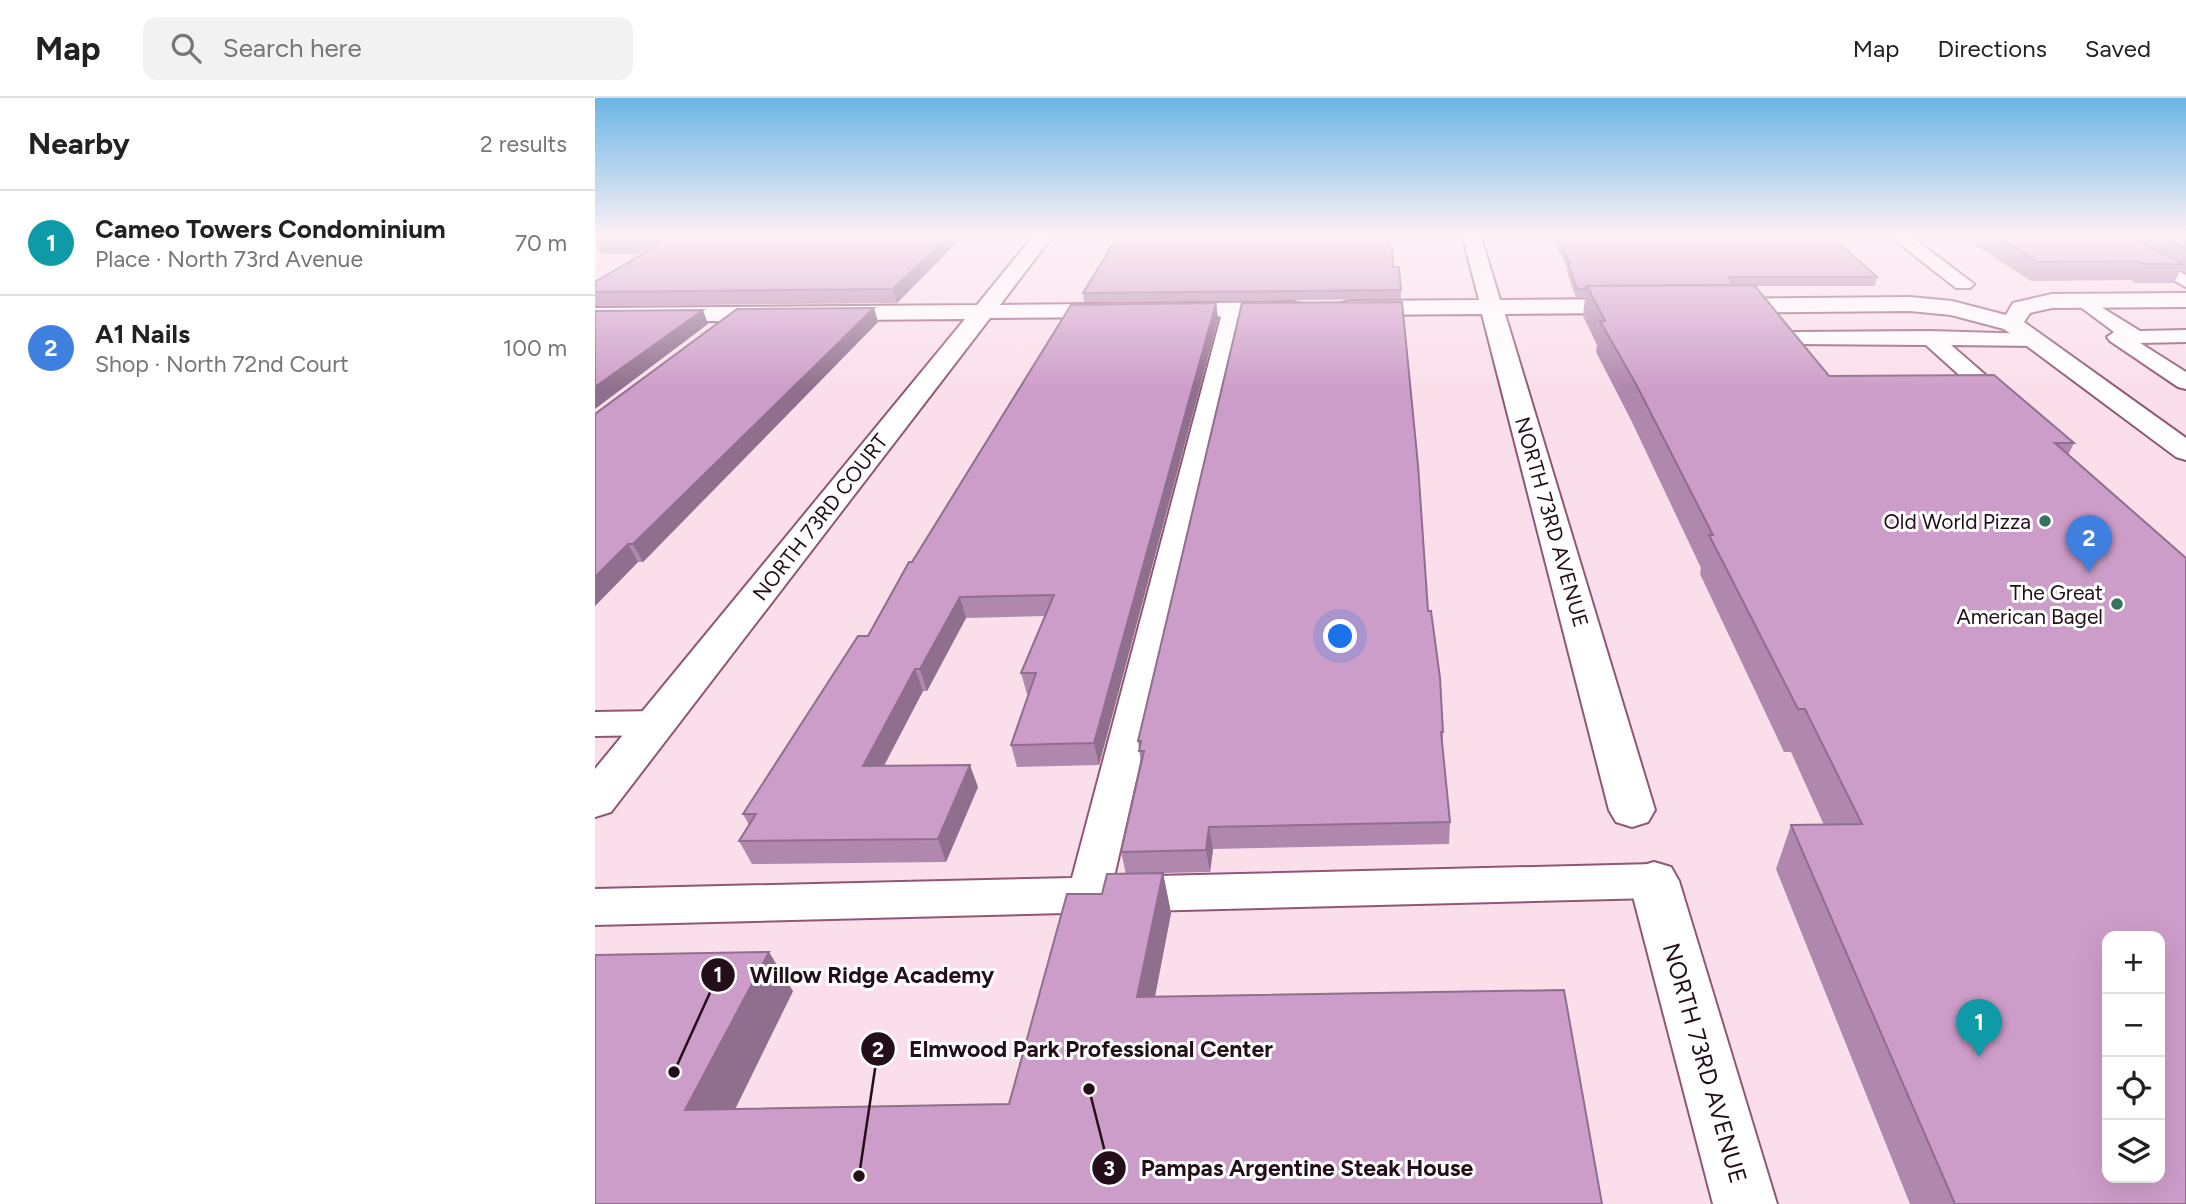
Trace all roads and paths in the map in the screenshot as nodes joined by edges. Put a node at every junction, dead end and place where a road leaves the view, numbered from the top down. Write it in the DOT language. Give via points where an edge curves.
graph roads {
  1 [pos="1003,286"];
  2 [pos="1486,286"];
  3 [pos="2080,300"];
  4 [pos="2186,300"];
  5 [pos="1659,306"];
  6 [pos="1701,306"];
  7 [pos="1492,307"];
  8 [pos="1233,309"];
  9 [pos="983,311"];
  10 [pos="739,314"];
  11 [pos="595,315"];
  12 [pos="2012,324"];
  13 [pos="2186,336"];
  14 [pos="1929,337"];
  15 [pos="2136,337"];
  16 [pos="706,338"];
  17 [pos="1794,338"];
  18 [pos="2034,340"];
  19 [pos="2186,382"];
  20 [pos="2021,419"];
  21 [pos="2186,451"];
  22 [pos="657,723"];
  23 [pos="595,724"];
  24 [pos="598,791"];
  25 [pos="1632,810"];
  26 [pos="1654,881"];
  27 [pos="1089,894"];
  28 [pos="595,907"];
  29 [pos="1745,1204"];
  1 -- 9 [label="street, NORTH 73RD COURT"];
  2 -- 7 [label="street, NORTH 73RD AVENUE"];
  3 -- 4 [label="street"];
  3 -- 12 [label="street" via="2021,308"];
  3 -- 15 [label="lane"];
  5 -- 7 [label="street"];
  6 -- 12 [label="street" via="1910,304 1952,308"];
  7 -- 8 [label="street"];
  7 -- 25 [label="street, NORTH 73RD AVENUE"];
  8 -- 9 [label="street"];
  8 -- 27 [label="lane"];
  9 -- 10 [label="street"];
  9 -- 22 [label="street, NORTH 73RD COURT"];
  10 -- 11 [label="street"];
  10 -- 16 [label="lane"];
  12 -- 18 [label="street"];
  13 -- 15 [label="lane"];
  14 -- 17 [label="lane"];
  14 -- 18 [label="lane"];
  14 -- 20 [label="lane"];
  15 -- 19 [label="lane" via="2117,337"];
  18 -- 21 [label="street"];
  22 -- 23 [label="lane"];
  22 -- 24 [label="street, NORTH 73RD COURT"];
  26 -- 27 [label="lane"];
  26 -- 29 [label="street, NORTH 73RD AVENUE"];
  27 -- 28 [label="lane"];
}
